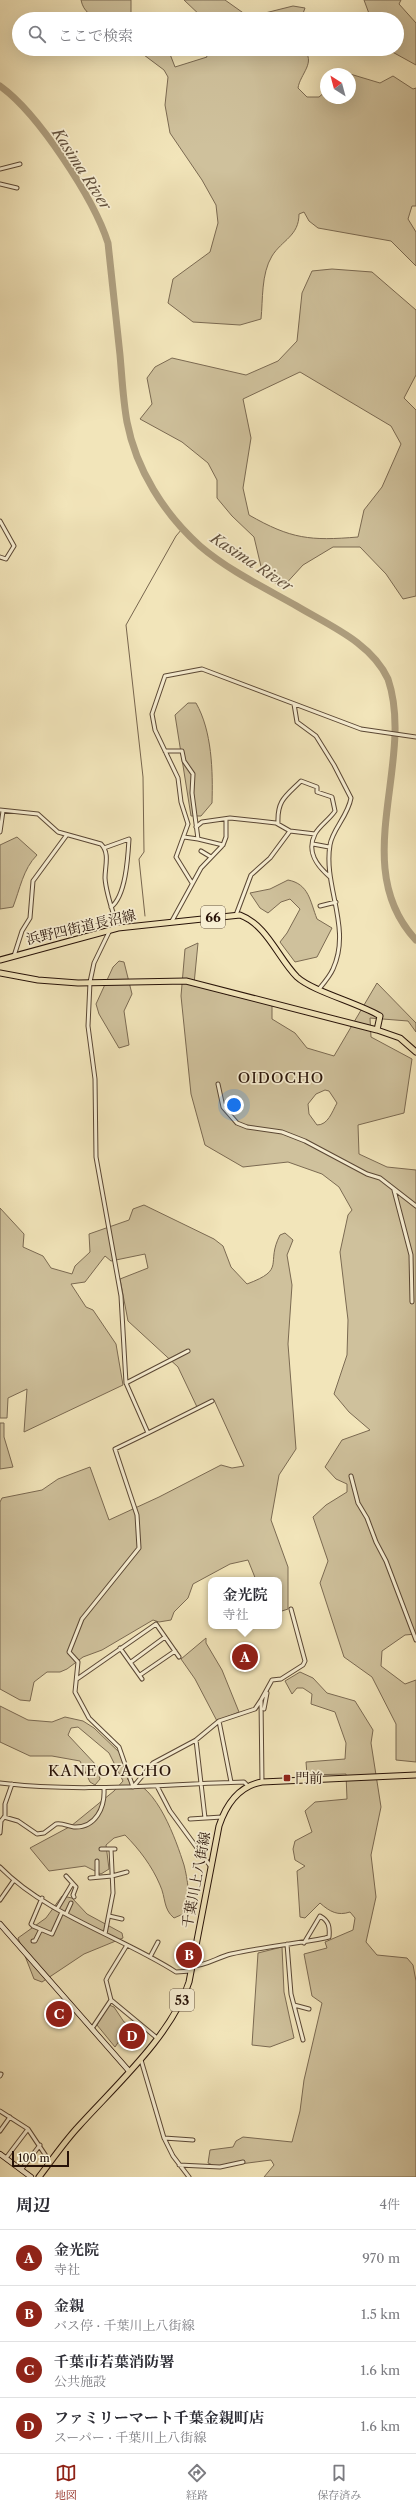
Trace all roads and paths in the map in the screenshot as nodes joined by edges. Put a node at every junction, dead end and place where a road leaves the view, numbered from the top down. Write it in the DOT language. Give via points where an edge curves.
graph roads {
  1 [pos="20,164"];
  2 [pos="0,168"];
  3 [pos="0,184"];
  4 [pos="17,188"];
  5 [pos="0,521"];
  6 [pos="0,557"];
  7 [pos="294,704"];
  8 [pos="416,737"];
  9 [pos="165,751"];
  10 [pos="1,810"];
  11 [pos="226,819"];
  12 [pos="278,824"];
  13 [pos="196,827"];
  14 [pos="290,831"];
  15 [pos="0,832"];
  16 [pos="315,834"];
  17 [pos="66,836"];
  18 [pos="184,837"];
  19 [pos="198,839"];
  20 [pos="312,844"];
  21 [pos="223,845"];
  22 [pos="330,846"];
  23 [pos="104,848"];
  24 [pos="201,851"];
  25 [pos="210,857"];
  26 [pos="330,877"];
  27 [pos="192,884"];
  28 [pos="336,902"];
  29 [pos="111,906"];
  30 [pos="320,906"];
  31 [pos="236,915"];
  32 [pos="172,921"];
  33 [pos="118,928"];
  34 [pos="110,930"];
  35 [pos="14,956"];
  36 [pos="0,960"];
  37 [pos="0,973"];
  38 [pos="90,982"];
  39 [pos="319,989"];
  40 [pos="377,1030"];
  41 [pos="416,1052"];
  42 [pos="218,1084"];
  43 [pos="394,1190"];
  44 [pos="416,1206"];
  45 [pos="412,1302"];
  46 [pos="188,1351"];
  47 [pos="126,1383"];
  48 [pos="212,1401"];
  49 [pos="148,1433"];
  50 [pos="351,1476"];
  51 [pos="291,1609"];
  52 [pos="165,1637"];
  53 [pos="416,1640"];
  54 [pos="120,1648"];
  55 [pos="174,1651"];
  56 [pos="179,1657"];
  57 [pos="131,1662"];
  58 [pos="76,1678"];
  59 [pos="268,1690"];
  60 [pos="262,1700"];
  61 [pos="263,1710"];
  62 [pos="220,1721"];
  63 [pos="196,1740"];
  64 [pos="416,1775"];
  65 [pos="230,1782"];
  66 [pos="262,1782"];
  67 [pos="0,1783"];
  68 [pos="202,1783"];
  69 [pos="12,1784"];
  70 [pos="157,1786"];
  71 [pos="248,1786"];
  72 [pos="134,1787"];
  73 [pos="104,1789"];
  74 [pos="222,1817"];
  75 [pos="4,1818"];
  76 [pos="205,1818"];
  77 [pos="190,1819"];
  78 [pos="1,1822"];
  79 [pos="0,1833"];
  80 [pos="101,1849"];
  81 [pos="97,1861"];
  82 [pos="0,1867"];
  83 [pos="211,1867"];
  84 [pos="127,1872"];
  85 [pos="66,1876"];
  86 [pos="112,1876"];
  87 [pos="97,1877"];
  88 [pos="90,1878"];
  89 [pos="14,1880"];
  90 [pos="72,1884"];
  91 [pos="74,1897"];
  92 [pos="42,1898"];
  93 [pos="0,1899"];
  94 [pos="71,1903"];
  95 [pos="105,1904"];
  96 [pos="111,1905"];
  97 [pos="57,1909"];
  98 [pos="62,1912"];
  99 [pos="66,1914"];
  100 [pos="108,1916"];
  101 [pos="122,1919"];
  102 [pos="0,1924"];
  103 [pos="40,1931"];
  104 [pos="105,1934"];
  105 [pos="33,1941"];
  106 [pos="158,1942"];
  107 [pos="304,1943"];
  108 [pos="286,1944"];
  109 [pos="127,1945"];
  110 [pos="150,1957"];
  111 [pos="192,1969"];
  112 [pos="111,2000"];
  113 [pos="294,2004"];
  114 [pos="309,2009"];
  115 [pos="299,2022"];
  116 [pos="305,2024"];
  117 [pos="93,2027"];
  118 [pos="156,2038"];
  119 [pos="303,2040"];
  120 [pos="141,2058"];
  121 [pos="129,2071"];
  122 [pos="0,2111"];
  123 [pos="10,2117"];
  124 [pos="28,2129"];
  125 [pos="0,2131"];
  126 [pos="164,2138"];
  127 [pos="193,2140"];
  128 [pos="40,2146"];
  129 [pos="0,2154"];
  130 [pos="6,2158"];
  131 [pos="50,2162"];
  132 [pos="243,2162"];
  133 [pos="179,2164"];
  134 [pos="21,2170"];
  135 [pos="31,2177"];
  136 [pos="40,2177"];
  137 [pos="189,2177"];
  1 -- 2 [label="street"];
  3 -- 4 [label="street"];
  5 -- 6 [label="street" via="14,546 6,559"];
  7 -- 8 [label="street" via="361,729"];
  7 -- 9 [label="street" via="202,669 165,676 152,714 155,730"];
  7 -- 22 [label="street" via="297,722 316,736 350,798"];
  9 -- 13 [label="street" via="182,751 184,761 193,774 192,793"];
  9 -- 18 [label="street" via="180,784 181,802 188,824"];
  10 -- 15 [label="street"];
  10 -- 17 [label="street" via="38,814"];
  11 -- 12 [label="street"];
  11 -- 13 [label="street" via="202,822"];
  11 -- 21 [label="street" via="226,837"];
  12 -- 14 [label="street"];
  12 -- 16 [label="street" via="277,812 280,802 301,781 305,781 317,787 317,792 332,797 335,801 335,811"];
  13 -- 19 [label="street"];
  14 -- 16 [label="street"];
  14 -- 31 [label="street" via="270,858 251,875"];
  16 -- 20 [label="street"];
  17 -- 23 [label="street" via="101,844"];
  17 -- 35 [label="street" via="33,881 30,918 22,931"];
  18 -- 19 [label="street"];
  18 -- 27 [label="street" via="176,857"];
  19 -- 21 [label="street"];
  20 -- 22 [label="street"];
  20 -- 26 [label="street" via="312,856"];
  21 -- 25 [label="street"];
  22 -- 26 [label="street"];
  23 -- 29 [label="street" via="107,855 106,884"];
  23 -- 29 [label="street" via="129,839 123,881 117,900"];
  24 -- 25 [label="street"];
  25 -- 27 [label="street"];
  26 -- 28 [label="street"];
  27 -- 32 [label="street"];
  28 -- 30 [label="street"];
  28 -- 39 [label="street" via="339,934 337,953 333,970"];
  29 -- 33 [label="street"];
  31 -- 32 [label="main road, 浜野四街道長沼線 / 66"];
  31 -- 39 [label="main road, 66" via="247,919 267,937 298,978"];
  32 -- 33 [label="main road, 浜野四街道長沼線 / 66"];
  33 -- 34 [label="main road, 浜野四街道長沼線 / 66"];
  34 -- 35 [label="main road, 浜野四街道長沼線 / 66"];
  34 -- 38 [label="street" via="94,963"];
  35 -- 36 [label="main road, 浜野四街道長沼線 / 66"];
  37 -- 38 [label="main road" via="38,980"];
  38 -- 40 [label="main road" via="186,982"];
  38 -- 47 [label="street" via="88,1021 94,1079 96,1157 121,1296"];
  39 -- 40 [label="main road, 66" via="380,1016"];
  40 -- 41 [label="main road" via="400,1038"];
  42 -- 43 [label="street" via="223,1107 237,1124 282,1132 305,1141 367,1174 380,1178"];
  43 -- 44 [label="street"];
  43 -- 45 [label="street" via="410,1255"];
  46 -- 47 [label="street"];
  47 -- 49 [label="street"];
  48 -- 49 [label="street"];
  49 -- 58 [label="street" via="115,1449 137,1515 139,1548 87,1611 76,1631 69,1652 78,1662"];
  50 -- 53 [label="street" via="358,1503 386,1561"];
  51 -- 59 [label="street" via="306,1661 282,1679 272,1680"];
  52 -- 54 [label="street" via="156,1624"];
  52 -- 55 [label="street"];
  52 -- 57 [label="street"];
  54 -- 57 [label="street"];
  54 -- 58 [label="street"];
  55 -- 56 [label="street"];
  55 -- 57 [label="street" via="141,1677"];
  58 -- 72 [label="street" via="75,1692 82,1706 89,1718 119,1747"];
  59 -- 60 [label="street"];
  59 -- 61 [label="street"];
  60 -- 61 [label="street"];
  60 -- 62 [label="street" via="254,1709"];
  61 -- 66 [label="street"];
  62 -- 63 [label="street"];
  62 -- 65 [label="street"];
  63 -- 68 [label="street"];
  63 -- 72 [label="street" via="153,1763"];
  64 -- 66 [label="main road, 53"];
  65 -- 68 [label="street"];
  65 -- 71 [label="street" via="244,1782"];
  66 -- 71 [label="main road, 53"];
  67 -- 69 [label="street"];
  68 -- 70 [label="street"];
  68 -- 76 [label="street"];
  69 -- 73 [label="street" via="61,1789"];
  69 -- 75 [label="street" via="4,1804"];
  70 -- 72 [label="street"];
  70 -- 83 [label="street" via="170,1811"];
  71 -- 74 [label="main road, 千葉川上八街線 / 53" via="231,1801"];
  72 -- 73 [label="street"];
  73 -- 75 [label="street" via="101,1811 93,1820 78,1826 56,1824 44,1833 37,1834 18,1821"];
  74 -- 76 [label="street"];
  74 -- 83 [label="main road, 千葉川上八街線 / 53"];
  75 -- 78 [label="street"];
  76 -- 77 [label="street"];
  78 -- 79 [label="street"];
  80 -- 86 [label="street" via="113,1849"];
  81 -- 87 [label="street"];
  82 -- 89 [label="street"];
  83 -- 111 [label="main road, 千葉川上八街線 / 53"];
  84 -- 86 [label="street"];
  85 -- 90 [label="street"];
  86 -- 87 [label="street"];
  86 -- 96 [label="street"];
  87 -- 88 [label="street"];
  89 -- 92 [label="street"];
  89 -- 93 [label="street"];
  90 -- 91 [label="street" via="76,1887"];
  90 -- 97 [label="street"];
  92 -- 97 [label="street"];
  92 -- 103 [label="street" via="31,1924"];
  94 -- 99 [label="street"];
  95 -- 96 [label="street"];
  96 -- 100 [label="street"];
  97 -- 98 [label="street"];
  98 -- 99 [label="street"];
  98 -- 103 [label="street" via="52,1934"];
  99 -- 104 [label="street"];
  100 -- 101 [label="street"];
  100 -- 104 [label="street"];
  102 -- 117 [label="street"];
  103 -- 105 [label="street"];
  104 -- 109 [label="street"];
  106 -- 110 [label="street"];
  107 -- 107 [label="street" via="320,1916 325,1919 329,1926 329,1937"];
  107 -- 108 [label="street"];
  108 -- 111 [label="street" via="231,1954"];
  108 -- 113 [label="street"];
  109 -- 110 [label="street"];
  109 -- 112 [label="street" via="106,1980"];
  110 -- 111 [label="street" via="176,1972"];
  111 -- 118 [label="main road, 千葉川上八街線 / 53" via="181,2004"];
  112 -- 117 [label="street"];
  112 -- 118 [label="street"];
  113 -- 114 [label="street"];
  113 -- 115 [label="street"];
  115 -- 116 [label="street"];
  115 -- 119 [label="street"];
  117 -- 121 [label="street"];
  118 -- 120 [label="main road, 千葉川上八街線 / 53"];
  120 -- 121 [label="main road, 千葉川上八街線 / 53"];
  120 -- 126 [label="street"];
  121 -- 131 [label="main road, 千葉川上八街線 / 53"];
  122 -- 123 [label="street"];
  123 -- 124 [label="street"];
  123 -- 125 [label="street"];
  124 -- 128 [label="street"];
  124 -- 130 [label="street"];
  126 -- 127 [label="street"];
  126 -- 133 [label="street"];
  128 -- 131 [label="street"];
  128 -- 134 [label="street"];
  129 -- 130 [label="street"];
  130 -- 134 [label="street"];
  131 -- 136 [label="main road, 千葉川上八街線 / 53"];
  132 -- 133 [label="street" via="220,2167"];
  133 -- 137 [label="street"];
  134 -- 135 [label="street"];
}
